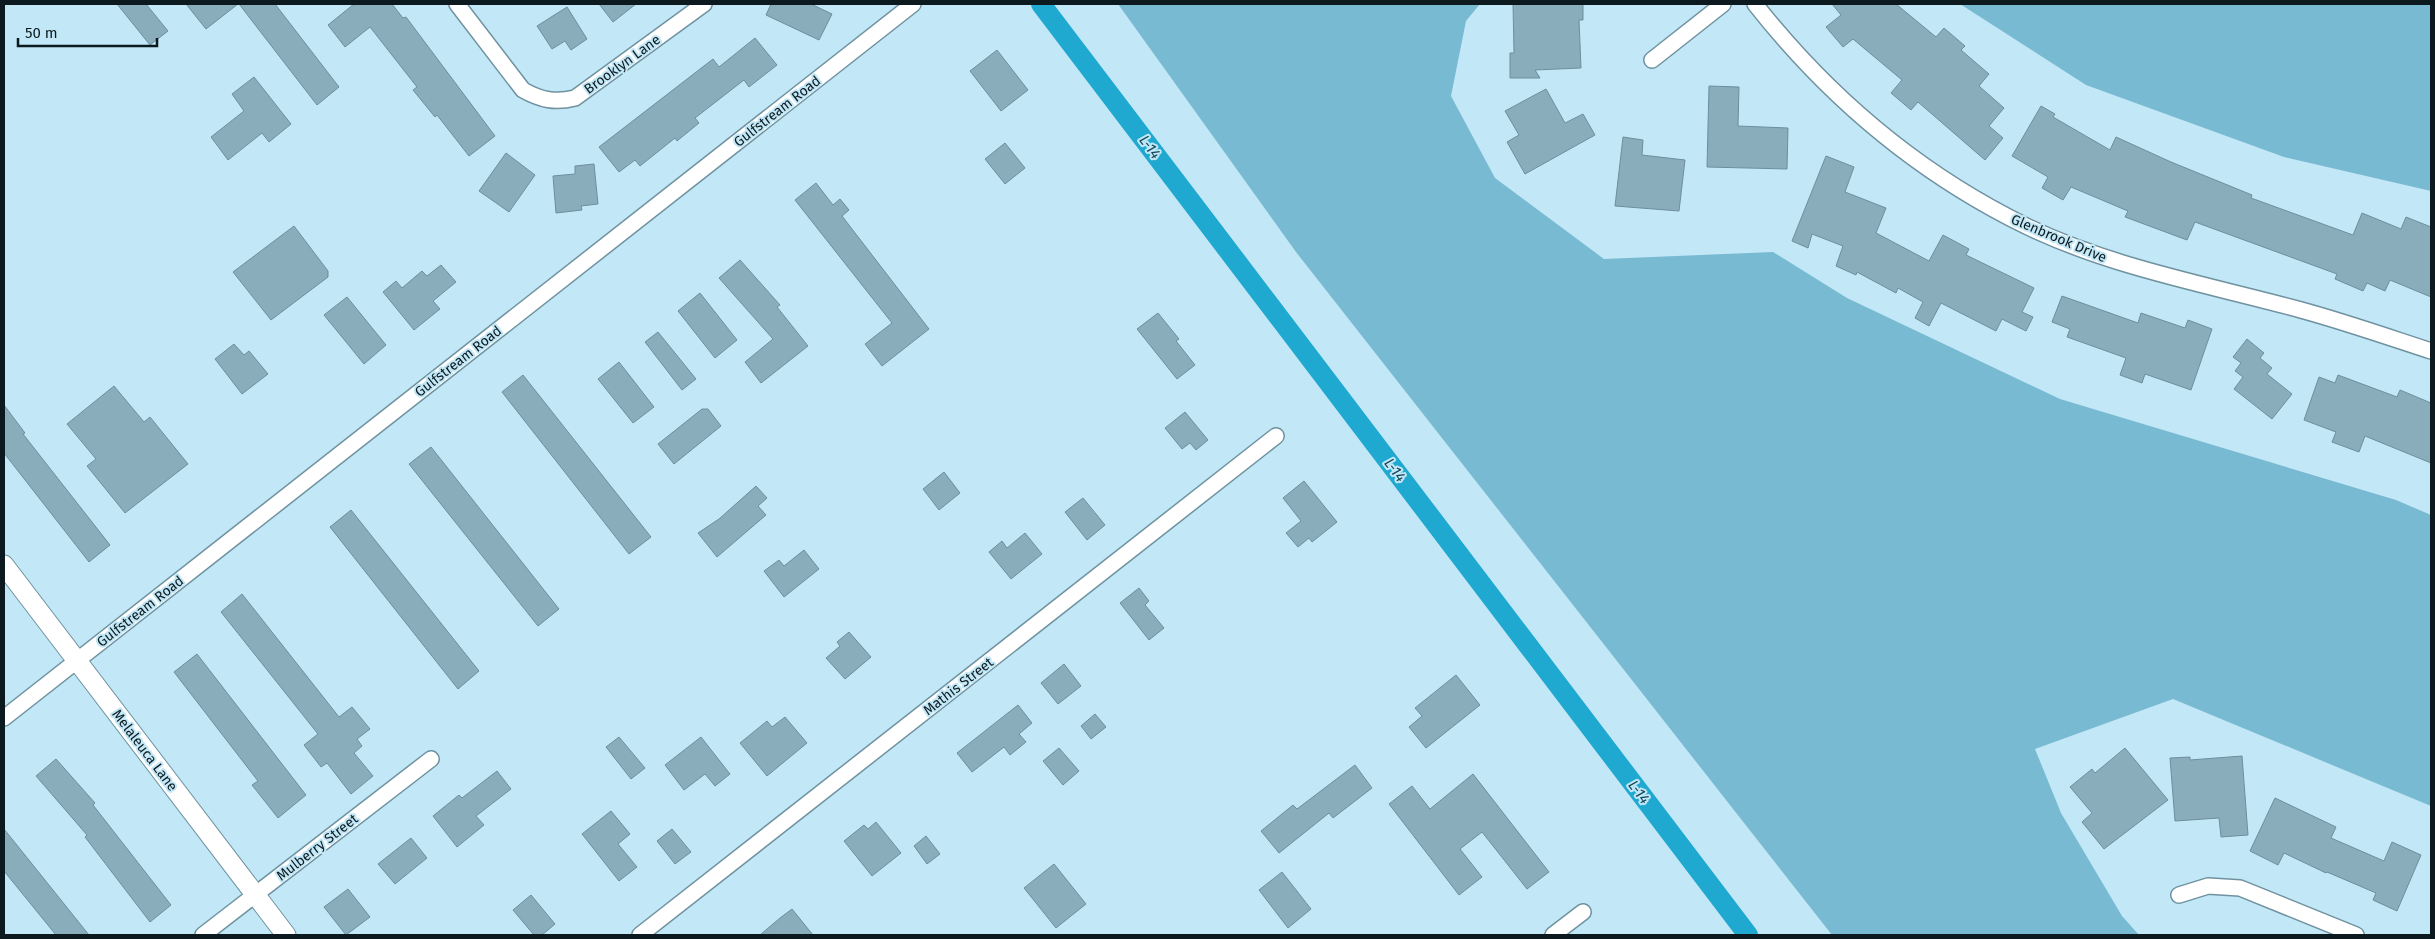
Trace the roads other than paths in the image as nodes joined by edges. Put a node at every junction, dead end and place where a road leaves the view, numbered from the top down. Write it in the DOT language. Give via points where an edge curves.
graph roads {
  1 [pos="457,4"];
  2 [pos="704,4"];
  3 [pos="913,4"];
  4 [pos="1723,4"];
  5 [pos="1755,4"];
  6 [pos="1652,60"];
  7 [pos="2431,351"];
  8 [pos="1276,436"];
  9 [pos="4,565"];
  10 [pos="76,661"];
  11 [pos="4,718"];
  12 [pos="431,759"];
  13 [pos="255,895"];
  14 [pos="2179,895"];
  15 [pos="1583,912"];
  16 [pos="204,935"];
  17 [pos="286,935"];
  18 [pos="640,935"];
  19 [pos="1553,935"];
  20 [pos="2356,935"];
  1 -- 2 [label="street, Brooklyn Lane" via="523,90 535,97 561,101 575,98"];
  3 -- 10 [label="street, Gulfstream Road"];
  4 -- 6 [label="street"];
  5 -- 7 [label="street, Glenbrook Drive" via="1805,64 1886,140 1987,206 2029,228 2120,262 2302,310"];
  8 -- 18 [label="street, Mathis Street"];
  9 -- 10 [label="street, Melaleuca Lane"];
  10 -- 11 [label="street, Gulfstream Road"];
  10 -- 13 [label="street, Melaleuca Lane"];
  12 -- 13 [label="street, Mulberry Street"];
  13 -- 16 [label="street, Mulberry Street"];
  13 -- 17 [label="street, Melaleuca Lane"];
  14 -- 20 [label="street" via="2208,886 2240,888"];
  15 -- 19 [label="street"];
}
